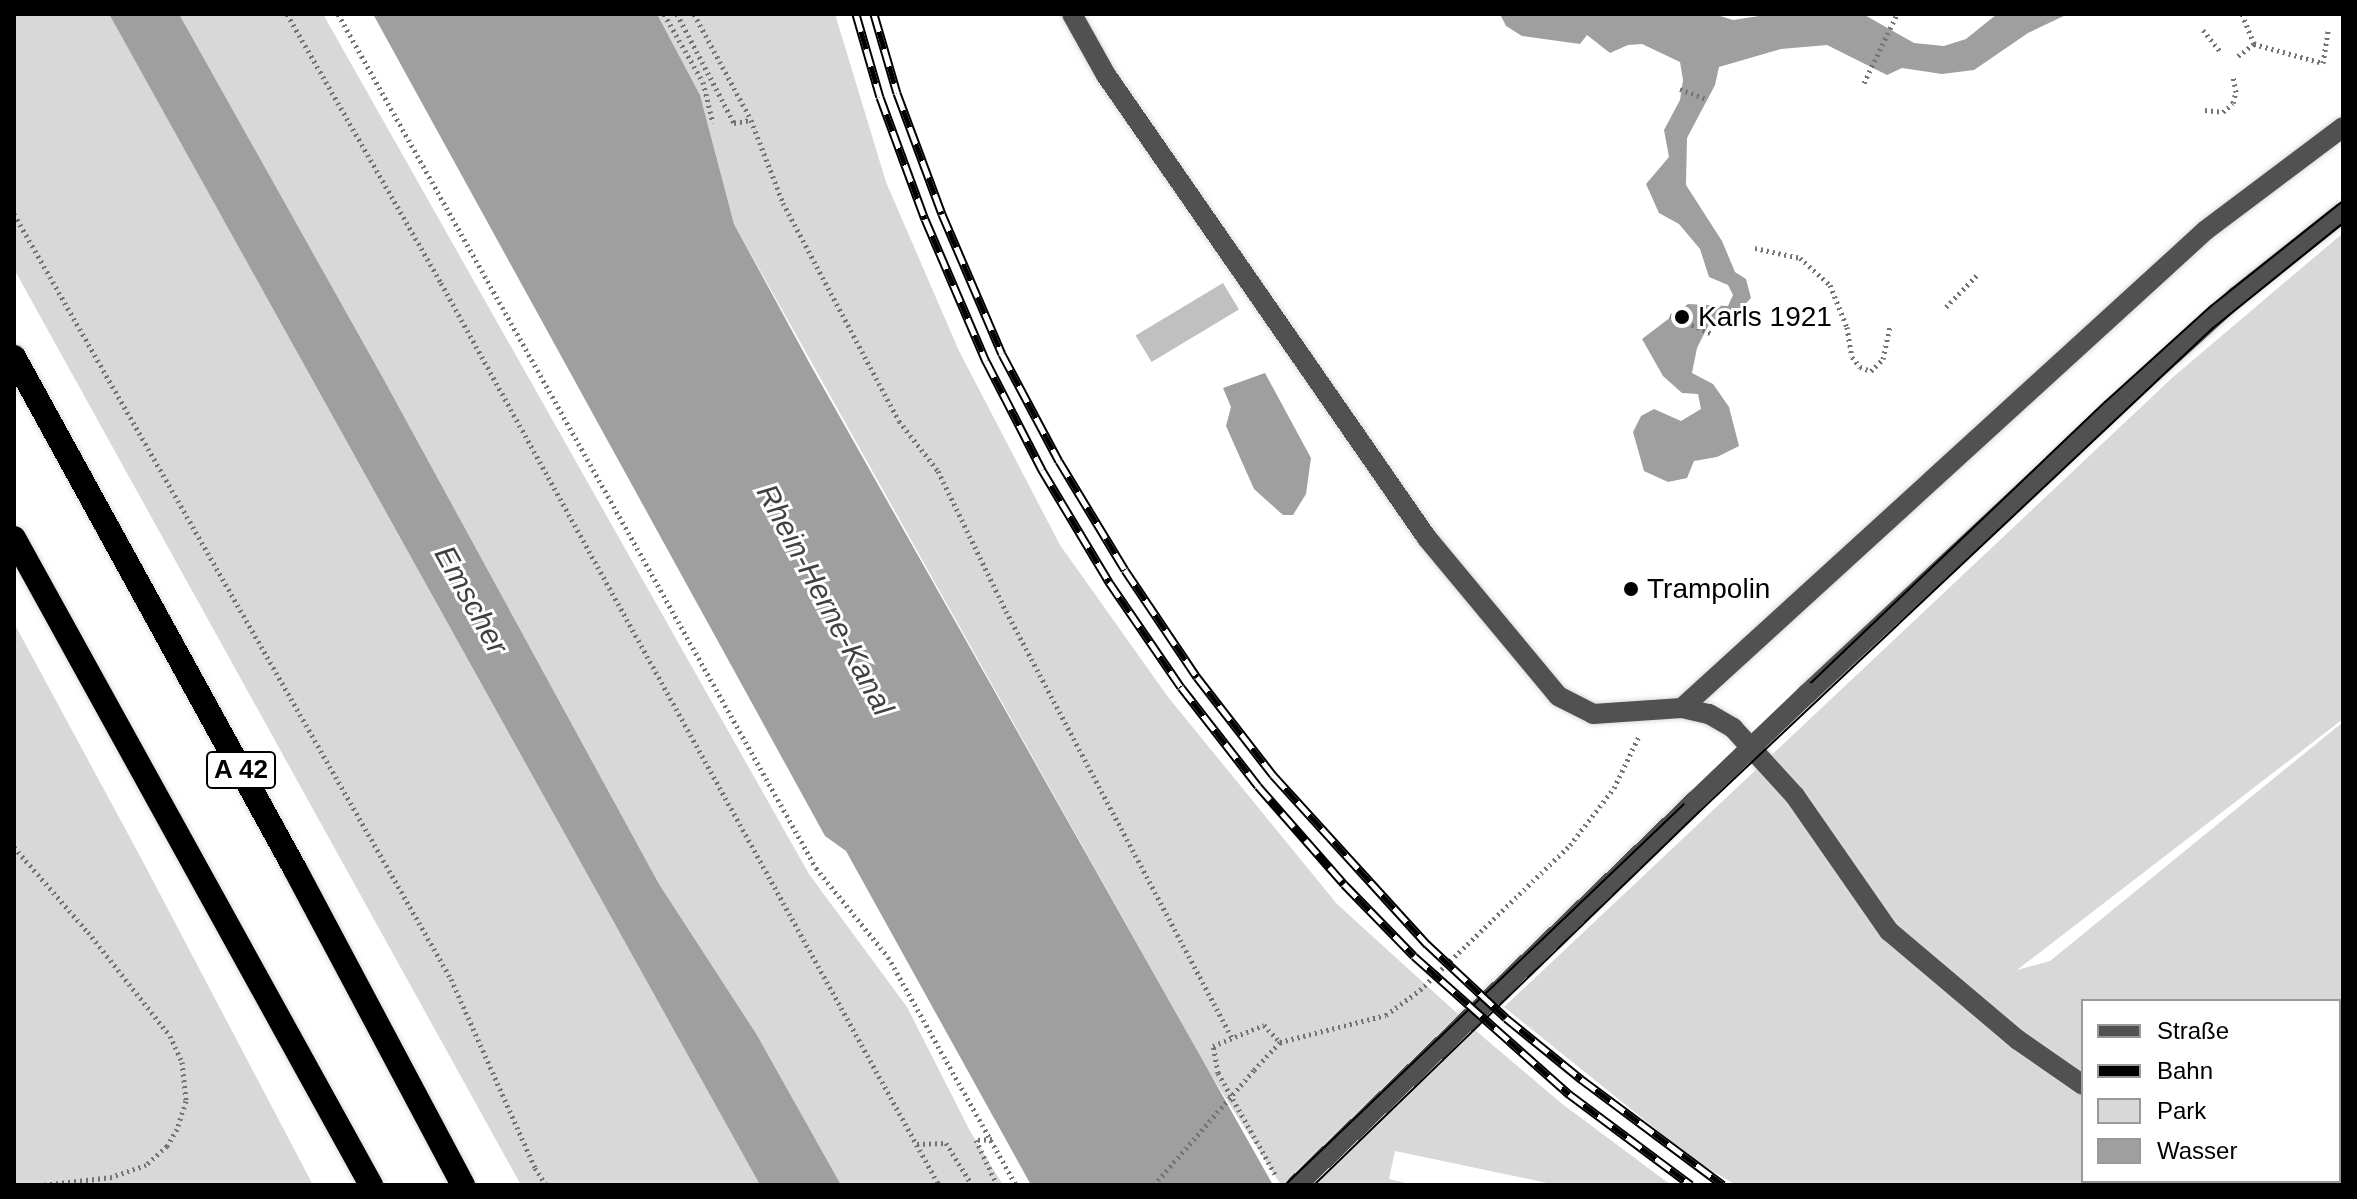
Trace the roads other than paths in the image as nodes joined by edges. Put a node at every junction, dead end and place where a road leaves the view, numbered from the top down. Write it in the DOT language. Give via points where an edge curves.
graph roads {
  1 [pos="1072,14"];
  2 [pos="2343,127"];
  3 [pos="2343,212"];
  4 [pos="14,357"];
  5 [pos="14,538"];
  6 [pos="1682,708"];
  7 [pos="2081,1084"];
  8 [pos="1305,1178"];
  9 [pos="371,1185"];
  10 [pos="463,1185"];
  1 -- 6 [label="lane" via="1106,75 1427,538 1558,696 1593,714"];
  2 -- 6 [label="lane" via="2184,249"];
  3 -- 8 [label="lane, bridge" via="2162,363 1808,693"];
  4 -- 10 [label="highway, A 42"];
  5 -- 9 [label="highway"];
  6 -- 7 [label="lane" via="1709,714 1733,728 1795,796 1889,931 1920,961"];
}
